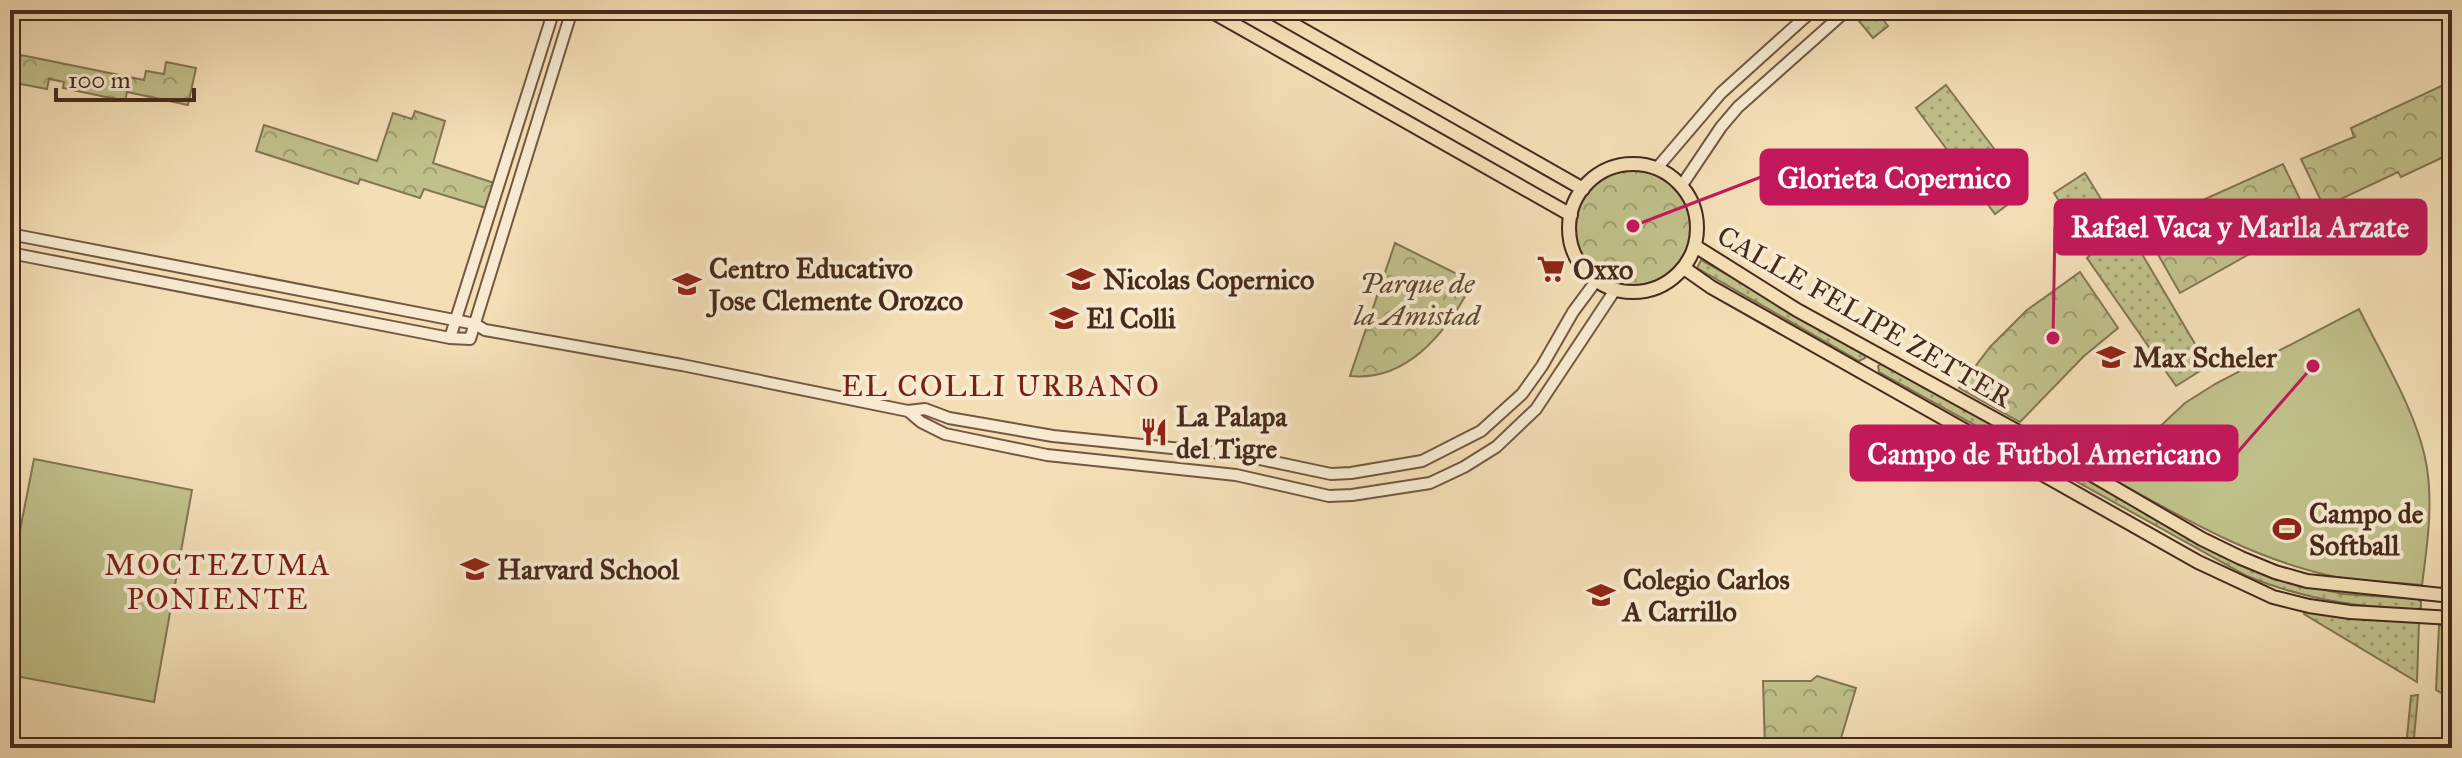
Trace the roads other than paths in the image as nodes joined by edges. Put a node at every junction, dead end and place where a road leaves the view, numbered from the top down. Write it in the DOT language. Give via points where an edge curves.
graph roads {
  1 [pos="554,10"];
  2 [pos="572,10"];
  3 [pos="1209,10"];
  4 [pos="1268,10"];
  5 [pos="1813,10"];
  6 [pos="1826,10"];
  7 [pos="1847,10"];
  8 [pos="1834,20"];
  9 [pos="1657,168"];
  10 [pos="1682,185"];
  11 [pos="1583,189"];
  12 [pos="1571,215"];
  13 [pos="10,234"];
  14 [pos="1695,246"];
  15 [pos="10,253"];
  16 [pos="1684,268"];
  17 [pos="1596,281"];
  18 [pos="1615,290"];
  19 [pos="456,321"];
  20 [pos="475,324"];
  21 [pos="485,330"];
  22 [pos="450,338"];
  23 [pos="470,339"];
  24 [pos="908,411"];
  25 [pos="2452,596"];
  26 [pos="2452,618"];
  1 -- 19 [label="street"];
  2 -- 20 [label="street"];
  3 -- 12 [label="main road"];
  4 -- 11 [label="main road"];
  5 -- 9 [label="street" via="1721,93"];
  6 -- 8 [label="street"];
  7 -- 8 [label="street"];
  8 -- 10 [label="street" via="1728,117"];
  9 -- 10 [label="main road"];
  9 -- 11 [label="main road" via="1615,166"];
  10 -- 14 [label="main road" via="1697,220"];
  11 -- 12 [label="main road"];
  12 -- 17 [label="main road" via="1574,252"];
  13 -- 19 [label="street"];
  14 -- 16 [label="main road"];
  14 -- 25 [label="main road, CALLE FELIPE ZETTER" via="1797,310 2241,558 2307,581"];
  15 -- 22 [label="street"];
  16 -- 18 [label="main road" via="1645,292"];
  16 -- 26 [label="main road, CALLE FELIPE ZETTER" via="2198,562 2273,597 2350,612"];
  17 -- 18 [label="main road"];
  17 -- 24 [label="street" via="1522,394 1481,431 1422,461 1331,474 1241,455 1053,436 925,409"];
  18 -- 24 [label="street" via="1536,409 1496,447 1430,483 1329,496 1236,475 1047,455 945,434"];
  19 -- 20 [label="street"];
  19 -- 22 [label="street"];
  20 -- 21 [label="street"];
  20 -- 23 [label="street"];
  21 -- 23 [label="street"];
  21 -- 24 [label="street"];
  22 -- 23 [label="street"];
}
